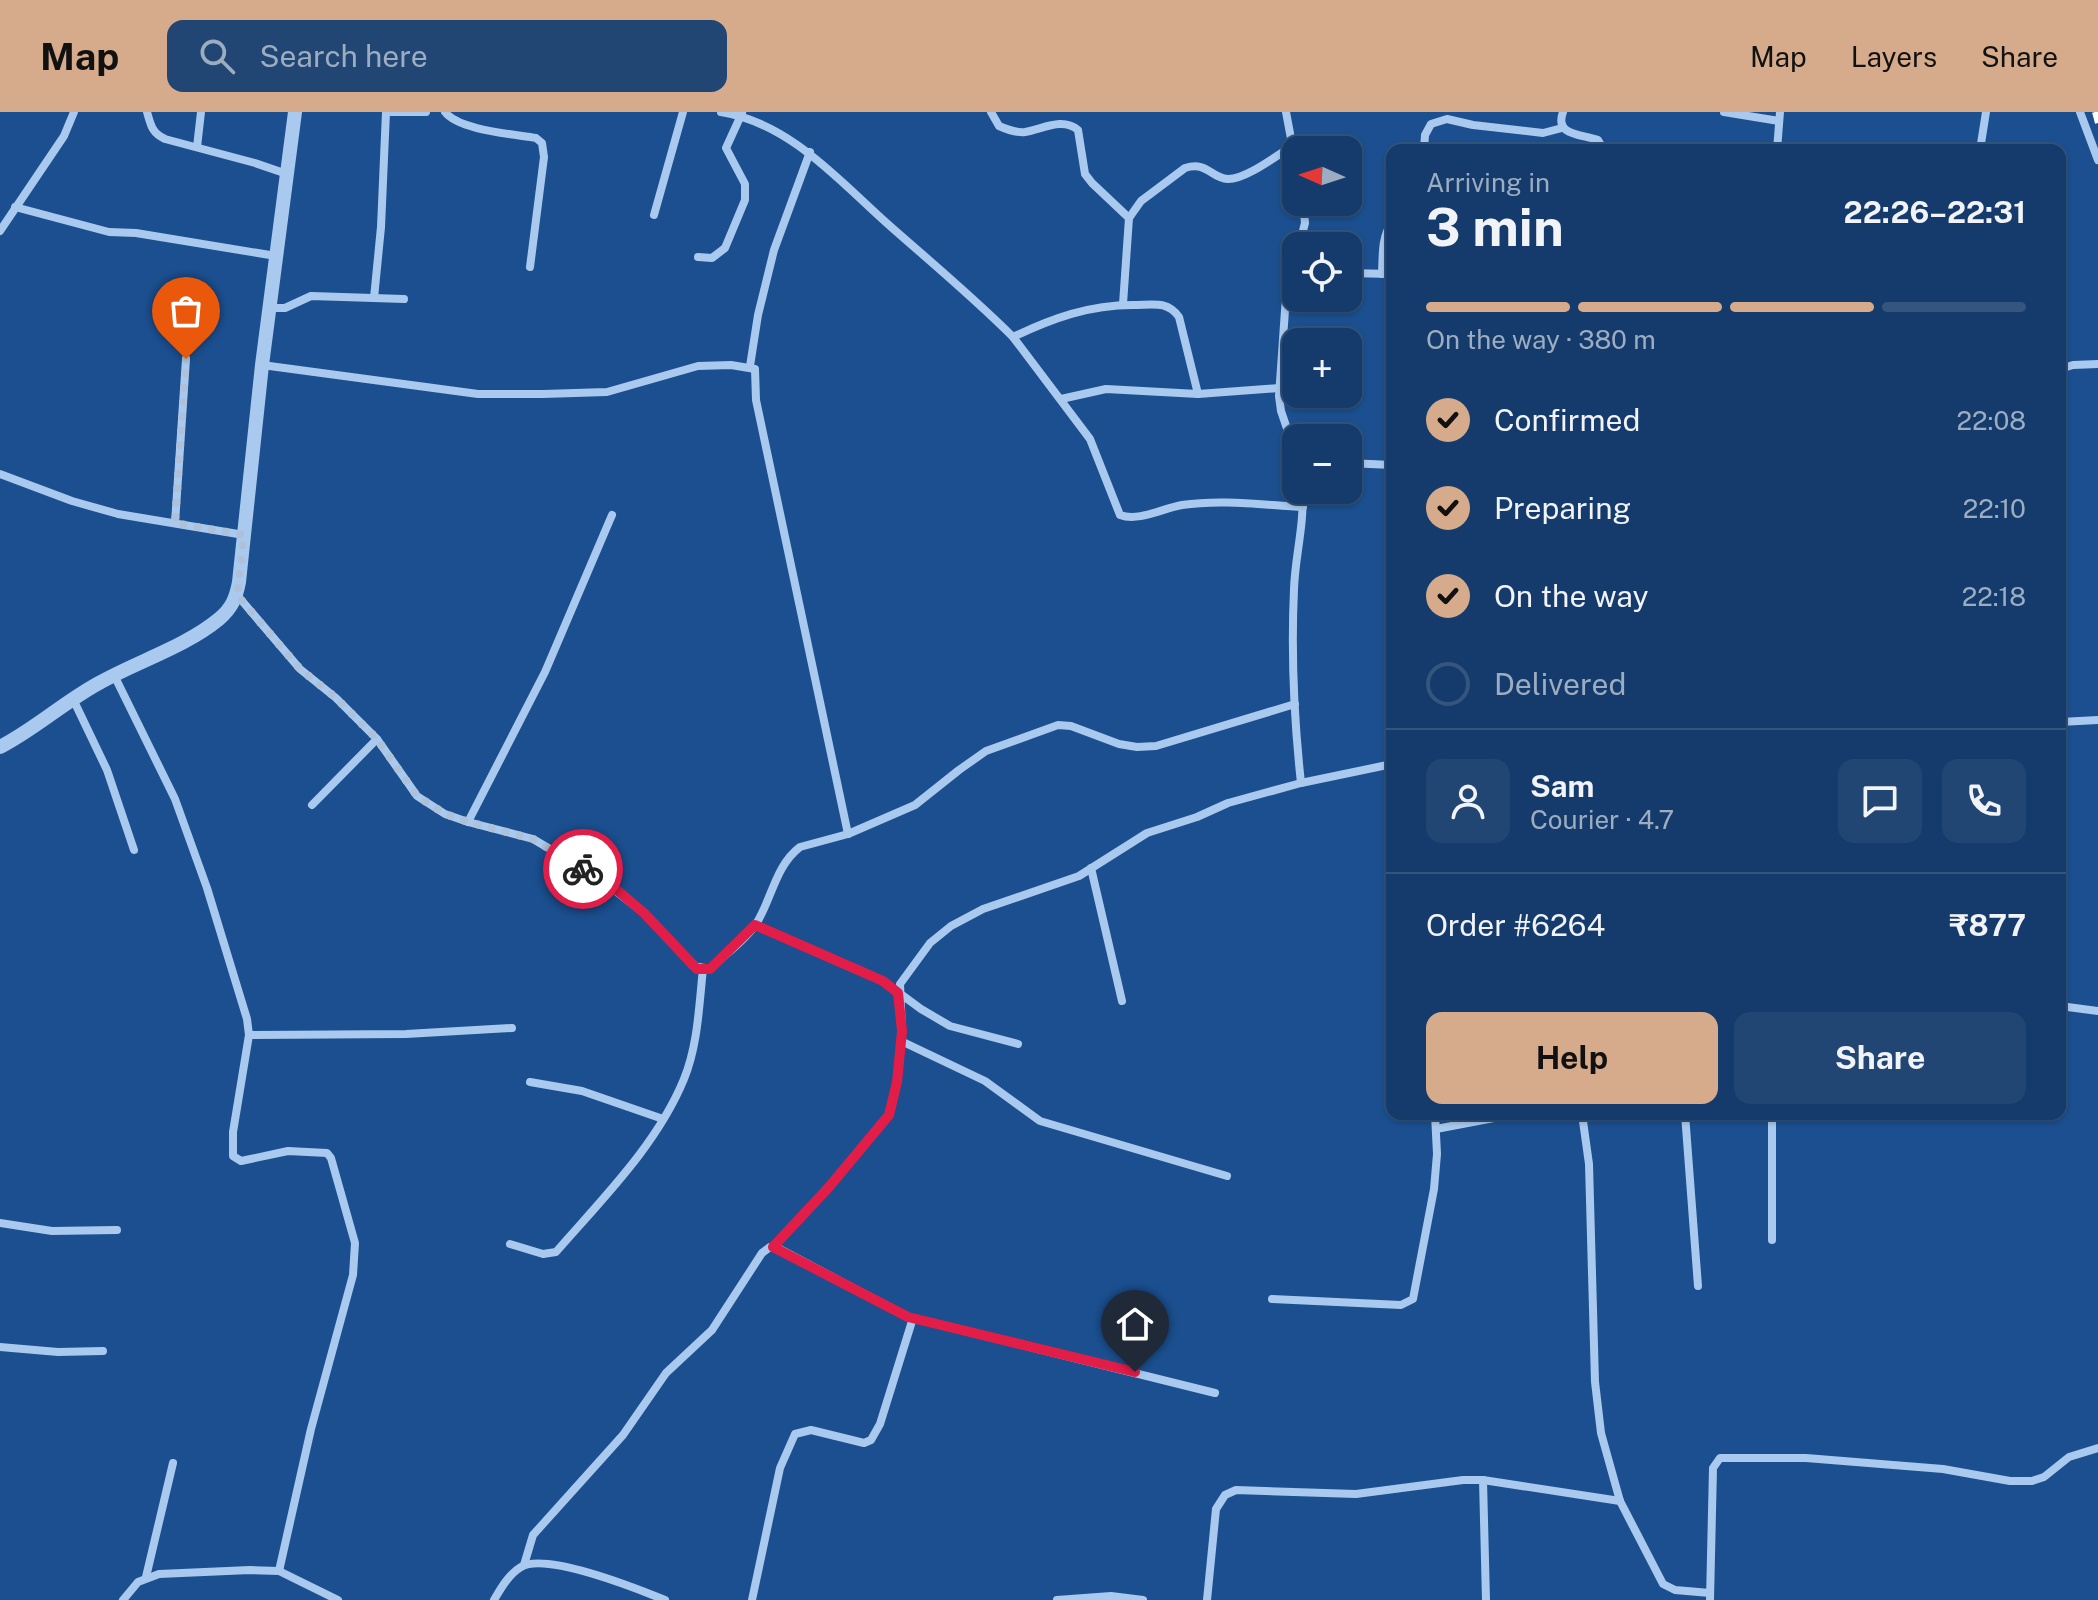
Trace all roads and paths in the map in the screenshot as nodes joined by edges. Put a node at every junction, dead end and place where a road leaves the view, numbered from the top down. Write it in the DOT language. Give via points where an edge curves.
graph roads {
  1 [pos="74,112"];
  2 [pos="147,112"];
  3 [pos="201,112"];
  4 [pos="295,112"];
  5 [pos="386,112"];
  6 [pos="426,112"];
  7 [pos="445,112"];
  8 [pos="683,112"];
  9 [pos="721,112"];
  10 [pos="991,112"];
  11 [pos="1286,112"];
  12 [pos="1563,112"];
  13 [pos="1724,112"];
  14 [pos="1986,112"];
  15 [pos="2080,112"];
  16 [pos="742,114"];
  17 [pos="1780,117"];
  18 [pos="1562,128"];
  19 [pos="1290,136"];
  20 [pos="1425,144"];
  21 [pos="1600,144"];
  22 [pos="1778,144"];
  23 [pos="1981,144"];
  24 [pos="197,147"];
  25 [pos="810,152"];
  26 [pos="1282,152"];
  27 [pos="2098,160"];
  28 [pos="287,174"];
  29 [pos="15,207"];
  30 [pos="654,215"];
  31 [pos="1129,218"];
  32 [pos="0,231"];
  33 [pos="1386,233"];
  34 [pos="1386,255"];
  35 [pos="276,256"];
  36 [pos="698,257"];
  37 [pos="530,267"];
  38 [pos="1362,273"];
  39 [pos="1386,274"];
  40 [pos="374,298"];
  41 [pos="404,299"];
  42 [pos="1123,304"];
  43 [pos="270,308"];
  44 [pos="1285,312"];
  45 [pos="1013,337"];
  46 [pos="186,359"];
  47 [pos="2098,364"];
  48 [pos="262,365"];
  49 [pos="750,366"];
  50 [pos="2066,367"];
  51 [pos="1279,388"];
  52 [pos="1198,394"];
  53 [pos="1061,399"];
  54 [pos="1285,424"];
  55 [pos="1362,464"];
  56 [pos="1386,465"];
  57 [pos="0,474"];
  58 [pos="1303,504"];
  59 [pos="1303,507"];
  60 [pos="612,515"];
  61 [pos="175,523"];
  62 [pos="244,535"];
  63 [pos="237,595"];
  64 [pos="114,675"];
  65 [pos="73,699"];
  66 [pos="1295,704"];
  67 [pos="2098,720"];
  68 [pos="2066,722"];
  69 [pos="377,739"];
  70 [pos="0,747"];
  71 [pos="1386,765"];
  72 [pos="1301,783"];
  73 [pos="312,805"];
  74 [pos="468,822"];
  75 [pos="848,834"];
  76 [pos="134,850"];
  77 [pos="1091,868"];
  78 [pos="755,925"];
  79 [pos="703,969"];
  80 [pos="898,993"];
  81 [pos="1122,1001"];
  82 [pos="2066,1007"];
  83 [pos="2098,1011"];
  84 [pos="512,1028"];
  85 [pos="249,1035"];
  86 [pos="901,1041"];
  87 [pos="1018,1044"];
  88 [pos="530,1082"];
  89 [pos="663,1119"];
  90 [pos="1435,1120"];
  91 [pos="1483,1120"];
  92 [pos="1583,1120"];
  93 [pos="1685,1120"];
  94 [pos="1772,1120"];
  95 [pos="1436,1129"];
  96 [pos="1227,1176"];
  97 [pos="0,1223"];
  98 [pos="117,1230"];
  99 [pos="1772,1240"];
  100 [pos="510,1244"];
  101 [pos="773,1247"];
  102 [pos="1698,1286"];
  103 [pos="1272,1299"];
  104 [pos="913,1318"];
  105 [pos="0,1347"];
  106 [pos="103,1351"];
  107 [pos="1215,1393"];
  108 [pos="2098,1448"];
  109 [pos="173,1463"];
  110 [pos="1483,1480"];
  111 [pos="1620,1501"];
  112 [pos="524,1565"];
  113 [pos="279,1571"];
  114 [pos="146,1577"];
  115 [pos="1710,1596"];
  116 [pos="123,1600"];
  117 [pos="338,1600"];
  118 [pos="494,1600"];
  119 [pos="665,1600"];
  120 [pos="752,1600"];
  121 [pos="1057,1600"];
  122 [pos="1143,1600"];
  123 [pos="1207,1600"];
  124 [pos="1486,1600"];
  1 -- 29 [label="street" via="64,136"];
  2 -- 24 [label="street" via="156,135"];
  3 -- 24 [label="street"];
  4 -- 28 [label="street"];
  5 -- 6 [label="street"];
  5 -- 40 [label="street"];
  7 -- 37 [label="street" via="461,123 542,143"];
  8 -- 30 [label="street"];
  9 -- 16 [label="street"];
  10 -- 31 [label="street" via="999,126 1010,130 1060,124 1078,130 1085,174"];
  11 -- 19 [label="street"];
  12 -- 18 [label="street"];
  13 -- 17 [label="street"];
  14 -- 23 [label="street"];
  15 -- 27 [label="street"];
  16 -- 25 [label="street"];
  16 -- 36 [label="street" via="726,148 745,184 745,200 725,248 712,258"];
  17 -- 22 [label="street"];
  18 -- 20 [label="street" via="1535,132 1447,119 1431,124"];
  18 -- 21 [label="street"];
  24 -- 28 [label="street"];
  25 -- 45 [label="street"];
  25 -- 49 [label="street" via="774,250"];
  26 -- 31 [label="street" via="1229,179 1205,167 1185,168 1141,201"];
  28 -- 35 [label="street"];
  29 -- 32 [label="street"];
  29 -- 35 [label="street" via="109,232"];
  31 -- 42 [label="street"];
  33 -- 34 [label="street"];
  35 -- 43 [label="street"];
  38 -- 39 [label="street"];
  40 -- 41 [label="street"];
  40 -- 43 [label="street" via="311,296 285,308"];
  42 -- 45 [label="street" via="1072,312"];
  42 -- 52 [label="street" via="1173,309"];
  43 -- 48 [label="street"];
  44 -- 51 [label="street"];
  45 -- 53 [label="street"];
  46 -- 61 [label="street"];
  47 -- 50 [label="street"];
  48 -- 49 [label="street" via="478,394 607,392 698,366"];
  48 -- 62 [label="street"];
  49 -- 75 [label="street" via="757,374 756,400"];
  51 -- 52 [label="street"];
  51 -- 54 [label="street"];
  52 -- 53 [label="street" via="1106,389"];
  53 -- 59 [label="street" via="1090,439 1124,517 1206,503"];
  55 -- 56 [label="street"];
  57 -- 61 [label="street" via="118,514"];
  58 -- 59 [label="street"];
  59 -- 66 [label="street" via="1293,592"];
  60 -- 74 [label="street" via="545,672"];
  61 -- 62 [label="street"];
  62 -- 63 [label="street"];
  63 -- 64 [label="street" via="229,609 197,634"];
  63 -- 69 [label="street" via="300,669"];
  64 -- 65 [label="street"];
  64 -- 85 [label="street" via="175,799"];
  65 -- 70 [label="street"];
  65 -- 76 [label="street" via="107,770"];
  66 -- 72 [label="street"];
  66 -- 75 [label="street" via="1156,746 1119,744 1058,725 986,751 915,805"];
  67 -- 68 [label="street"];
  69 -- 73 [label="street"];
  69 -- 74 [label="street" via="417,796"];
  71 -- 72 [label="street"];
  72 -- 77 [label="street" via="1147,833"];
  74 -- 79 [label="street" via="533,839 599,878 644,913 693,966"];
  75 -- 78 [label="street" via="794,851"];
  77 -- 80 [label="street" via="951,926 918,957"];
  77 -- 81 [label="street"];
  78 -- 79 [label="street" via="710,969"];
  78 -- 80 [label="street" via="883,981"];
  79 -- 89 [label="street" via="691,1056"];
  80 -- 86 [label="street"];
  80 -- 87 [label="street" via="950,1026"];
  82 -- 83 [label="street"];
  84 -- 85 [label="street"];
  85 -- 113 [label="street" via="233,1156 241,1161 288,1151 327,1153 355,1243 353,1275"];
  86 -- 96 [label="street" via="985,1081 1040,1121"];
  86 -- 101 [label="street" via="889,1115"];
  88 -- 89 [label="street" via="582,1091"];
  89 -- 100 [label="street" via="635,1161 556,1252 543,1254"];
  90 -- 95 [label="street"];
  91 -- 95 [label="street"];
  92 -- 111 [label="street" via="1596,1406"];
  93 -- 102 [label="street"];
  94 -- 99 [label="street"];
  95 -- 103 [label="street" via="1434,1189 1408,1304"];
  97 -- 98 [label="street" via="52,1231"];
  101 -- 104 [label="street"];
  101 -- 112 [label="street" via="762,1253 707,1336 666,1373 623,1435 533,1535"];
  104 -- 107 [label="street"];
  104 -- 120 [label="street" via="871,1440 864,1443 811,1430 795,1434 780,1468"];
  105 -- 106 [label="street"];
  108 -- 115 [label="street" via="2069,1457 2032,1481 1806,1458 1720,1458 1713,1468"];
  109 -- 114 [label="street"];
  110 -- 111 [label="street"];
  110 -- 123 [label="street" via="1356,1494 1229,1492 1216,1509"];
  110 -- 124 [label="street"];
  111 -- 115 [label="street" via="1663,1584"];
  112 -- 118 [label="street"];
  112 -- 119 [label="street" via="549,1563"];
  113 -- 114 [label="street"];
  113 -- 117 [label="street"];
  114 -- 116 [label="street"];
  121 -- 122 [label="street"];
}
